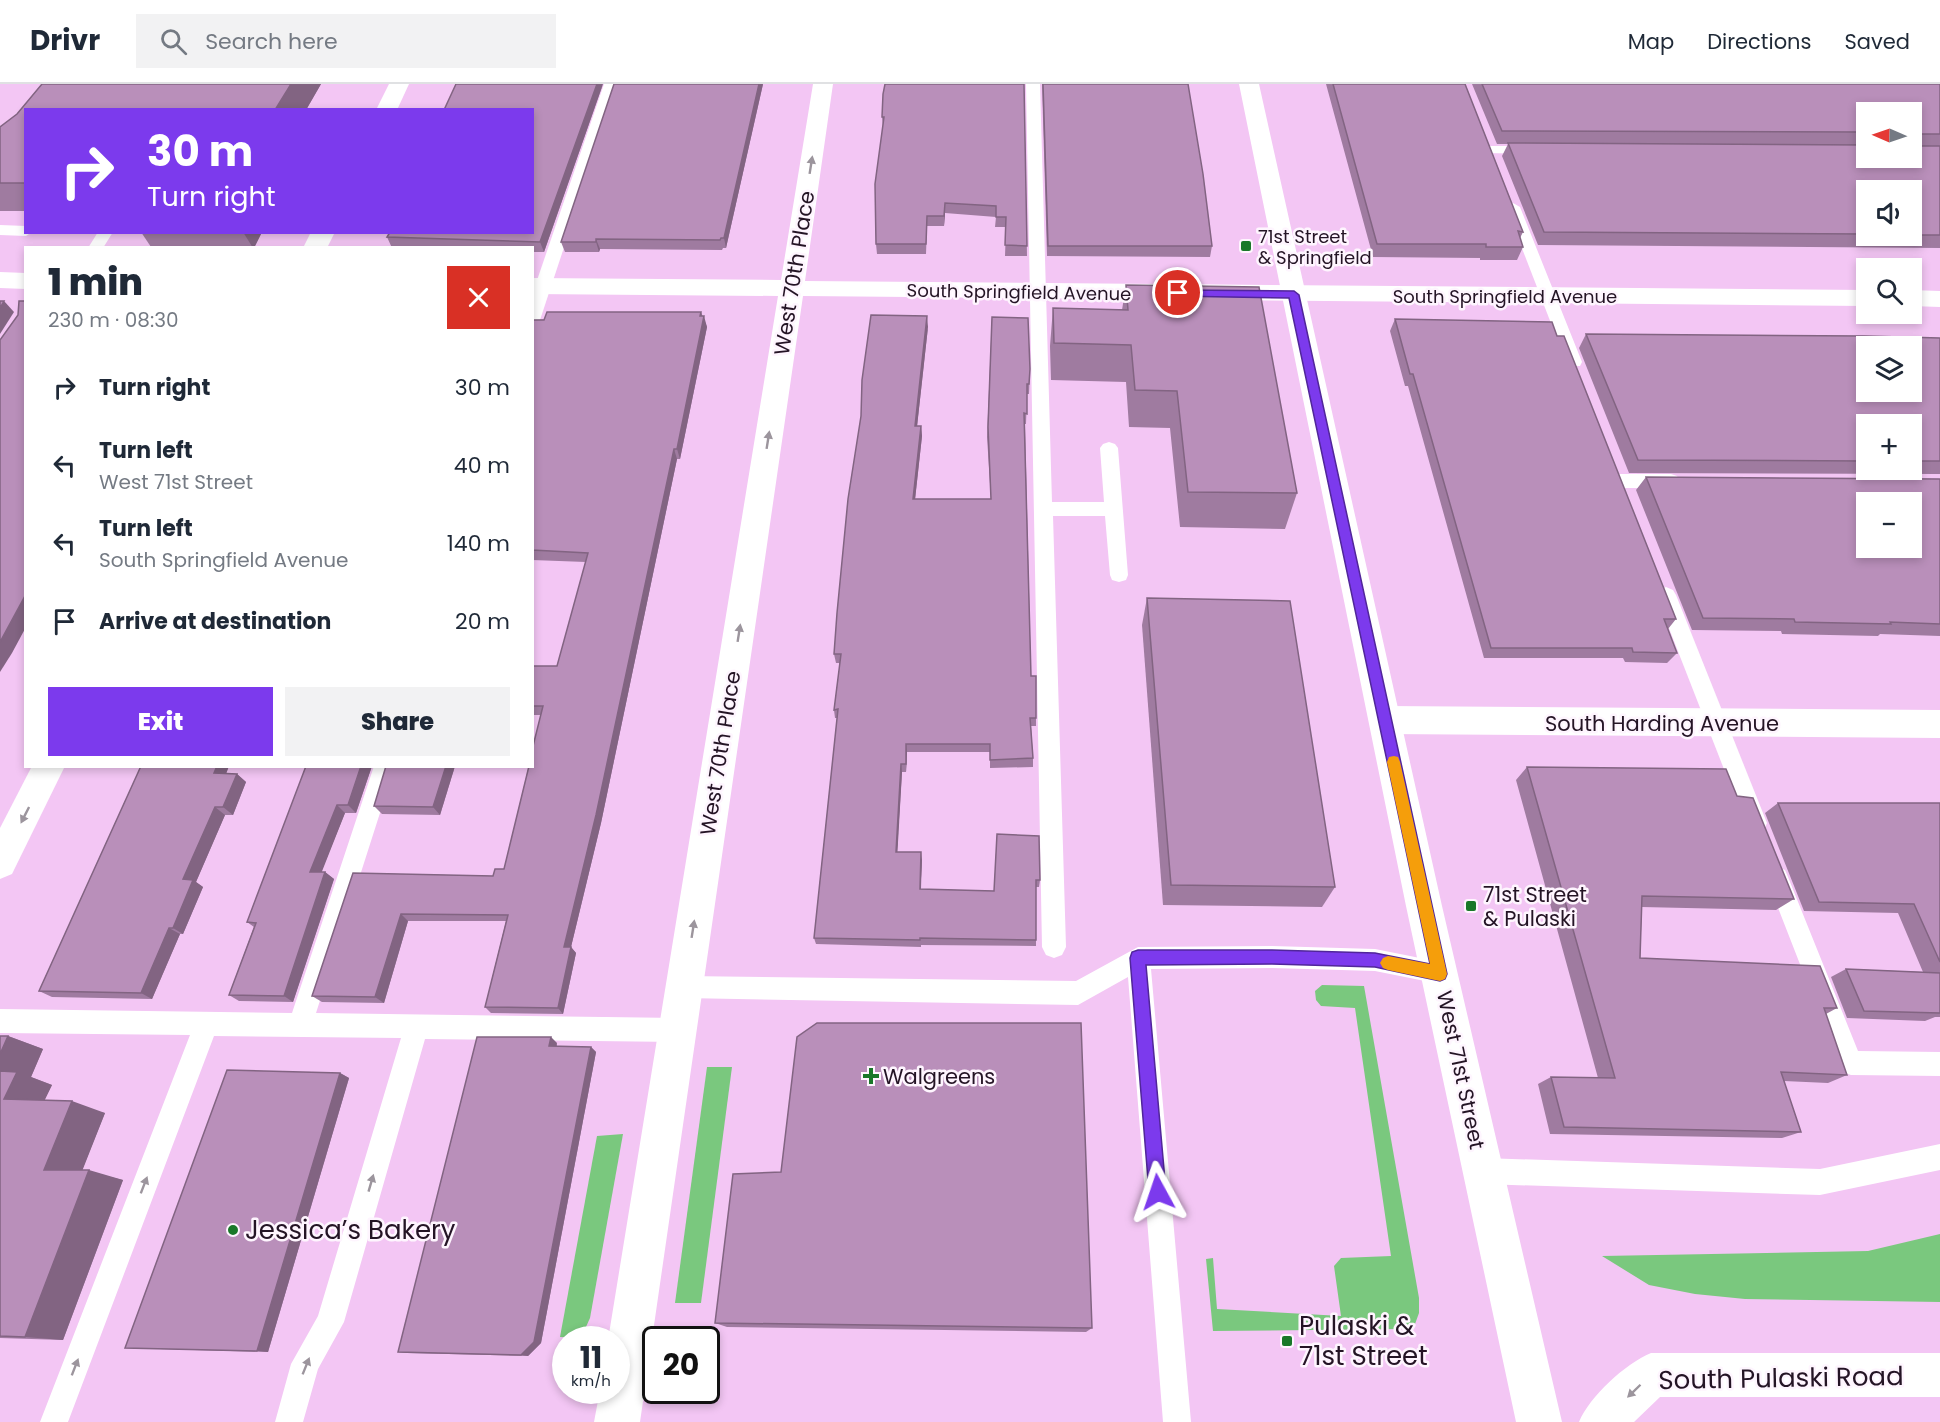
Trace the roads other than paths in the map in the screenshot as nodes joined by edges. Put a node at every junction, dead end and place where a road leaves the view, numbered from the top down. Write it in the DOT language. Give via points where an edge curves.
graph roads {
  1 [pos="399,84"];
  2 [pos="611,84"];
  3 [pos="823,84"];
  4 [pos="1033,84"];
  5 [pos="1249,84"];
  6 [pos="387,108"];
  7 [pos="1481,128"];
  8 [pos="1490,150"];
  9 [pos="1548,150"];
  10 [pos="1498,171"];
  11 [pos="1507,192"];
  12 [pos="0,230"];
  13 [pos="24,231"];
  14 [pos="0,280"];
  15 [pos="24,281"];
  16 [pos="538,286"];
  17 [pos="791,289"];
  18 [pos="1038,292"];
  19 [pos="1294,295"];
  20 [pos="1548,296"];
  21 [pos="1856,298"];
  22 [pos="1922,298"];
  23 [pos="1940,298"];
  24 [pos="534,309"];
  25 [pos="1579,375"];
  26 [pos="1109,448"];
  27 [pos="1612,460"];
  28 [pos="1620,481"];
  29 [pos="1692,481"];
  30 [pos="1629,502"];
  31 [pos="1043,509"];
  32 [pos="1113,509"];
  33 [pos="1119,575"];
  34 [pos="1659,577"];
  35 [pos="1384,720"];
  36 [pos="1717,724"];
  37 [pos="1940,724"];
  38 [pos="48,768"];
  39 [pos="384,768"];
  40 [pos="0,862"];
  41 [pos="1054,947"];
  42 [pos="1138,958"];
  43 [pos="1440,974"];
  44 [pos="684,987"];
  45 [pos="0,1021"];
  46 [pos="206,1024"];
  47 [pos="300,1025"];
  48 [pos="417,1026"];
  49 [pos="678,1030"];
  50 [pos="1940,1064"];
  51 [pos="1940,1157"];
  52 [pos="1483,1171"];
  53 [pos="1940,1375"];
  54 [pos="54,1422"];
  55 [pos="289,1422"];
  56 [pos="617,1422"];
  57 [pos="1177,1422"];
  58 [pos="1539,1422"];
  59 [pos="1602,1422"];
  1 -- 6 [label="street"];
  2 -- 16 [label="lane"];
  17 -- 3 [label="street, West 70th Place, one-way"];
  4 -- 18 [label="lane"];
  5 -- 19 [label="street, West 71st Street"];
  7 -- 8 [label="lane"];
  8 -- 9 [label="lane"];
  8 -- 10 [label="lane"];
  11 -- 20 [label="lane"];
  12 -- 13 [label="lane"];
  14 -- 15 [label="street"];
  16 -- 17 [label="street, South Springfield Avenue"];
  16 -- 24 [label="lane"];
  17 -- 18 [label="street, South Springfield Avenue"];
  44 -- 17 [label="street, West 70th Place, one-way"];
  18 -- 19 [label="street, South Springfield Avenue"];
  18 -- 31 [label="lane"];
  19 -- 20 [label="street, South Springfield Avenue"];
  19 -- 35 [label="street, West 71st Street"];
  20 -- 21 [label="street, South Springfield Avenue"];
  20 -- 25 [label="lane"];
  22 -- 23 [label="street"];
  26 -- 32 [label="lane"];
  27 -- 28 [label="lane"];
  28 -- 29 [label="lane"];
  28 -- 30 [label="lane"];
  31 -- 32 [label="lane"];
  31 -- 41 [label="lane"];
  32 -- 33 [label="lane"];
  34 -- 36 [label="lane"];
  35 -- 36 [label="street, South Harding Avenue"];
  35 -- 43 [label="street, West 71st Street"];
  36 -- 37 [label="street, South Harding Avenue"];
  36 -- 50 [label="lane" via="1851,1063"];
  38 -- 40 [label="street, one-way"];
  39 -- 47 [label="lane"];
  42 -- 43 [label="lane" via="1375,960"];
  42 -- 44 [label="lane" via="1078,993"];
  42 -- 57 [label="lane"];
  43 -- 52 [label="street, West 71st Street"];
  44 -- 49 [label="street, West 70th Place"];
  45 -- 46 [label="lane"];
  46 -- 47 [label="lane"];
  54 -- 46 [label="lane, one-way"];
  47 -- 48 [label="lane"];
  48 -- 49 [label="lane"];
  55 -- 48 [label="lane, one-way" via="305,1364 330,1322"];
  49 -- 56 [label="street, West 70th Place"];
  51 -- 52 [label="lane" via="1820,1182"];
  52 -- 58 [label="street, West 71st Street"];
  53 -- 59 [label="street, South Pulaski Road, one-way" via="1651,1375"];
}
